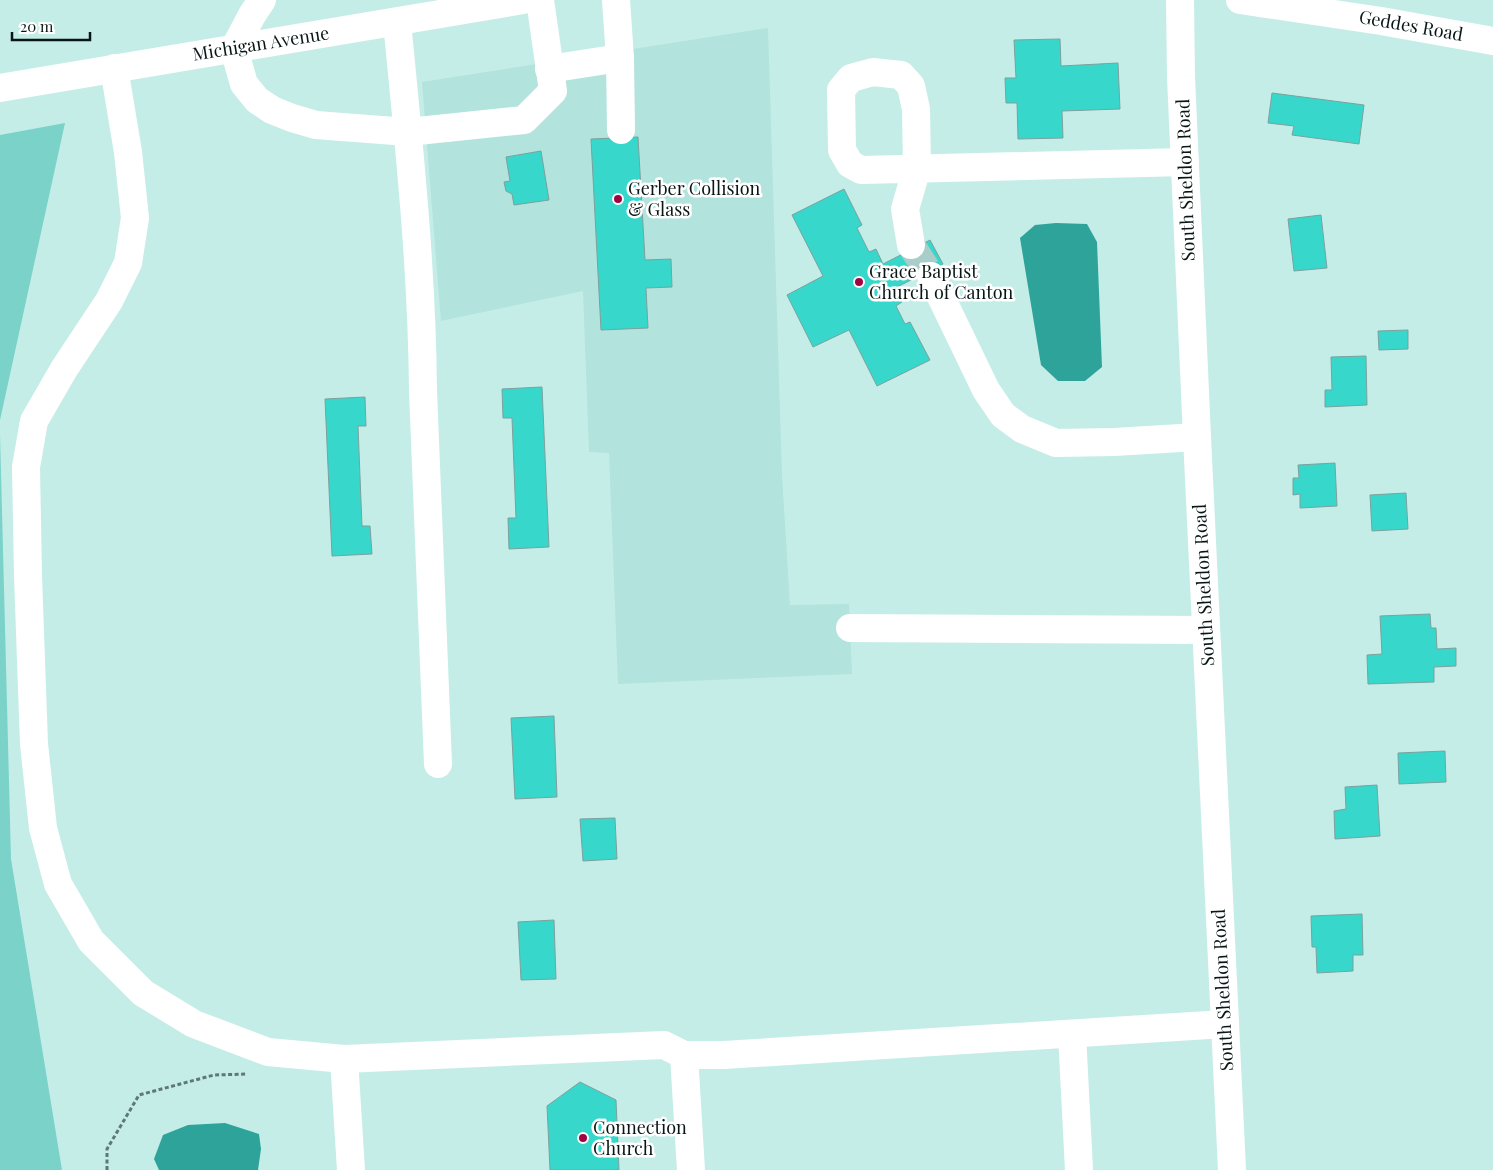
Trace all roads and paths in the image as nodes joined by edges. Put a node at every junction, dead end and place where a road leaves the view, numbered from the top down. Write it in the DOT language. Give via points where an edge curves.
graph roads {
  1 [pos="262,0"];
  2 [pos="523,0"];
  3 [pos="540,0"];
  4 [pos="616,0"];
  5 [pos="1180,0"];
  6 [pos="1240,0"];
  7 [pos="1349,8"];
  8 [pos="393,11"];
  9 [pos="1493,40"];
  10 [pos="234,49"];
  11 [pos="620,58"];
  12 [pos="114,68"];
  13 [pos="549,69"];
  14 [pos="0,88"];
  15 [pos="621,130"];
  16 [pos="408,132"];
  17 [pos="1185,162"];
  18 [pos="911,245"];
  19 [pos="931,276"];
  20 [pos="1197,437"];
  21 [pos="850,628"];
  22 [pos="1206,630"];
  23 [pos="438,764"];
  24 [pos="1225,1024"];
  25 [pos="1072,1034"];
  26 [pos="684,1055"];
  27 [pos="344,1059"];
  28 [pos="251,1074"];
  29 [pos="107,1170"];
  30 [pos="351,1170"];
  31 [pos="691,1170"];
  32 [pos="1080,1170"];
  33 [pos="1232,1170"];
  1 -- 10 [label="street"];
  2 -- 8 [label="street, Michigan Avenue"];
  3 -- 13 [label="street"];
  4 -- 11 [label="street"];
  5 -- 17 [label="street, South Sheldon Road"];
  6 -- 7 [label="street, Geddes Road"];
  7 -- 9 [label="street, Geddes Road"];
  8 -- 10 [label="street, Michigan Avenue"];
  8 -- 16 [label="street"];
  10 -- 12 [label="street, Michigan Avenue"];
  10 -- 16 [label="street" via="244,84 257,100 272,110 316,125"];
  11 -- 13 [label="street"];
  11 -- 15 [label="street"];
  12 -- 14 [label="street, Michigan Avenue"];
  12 -- 27 [label="street" via="135,218 128,263 109,301 34,421 26,466 34,744 43,828 58,884 91,941 143,993 194,1024 268,1052"];
  13 -- 16 [label="street" via="553,91 524,120"];
  16 -- 23 [label="street" via="422,331"];
  17 -- 18 [label="street" via="917,168 905,209"];
  17 -- 20 [label="street, South Sheldon Road"];
  19 -- 20 [label="street" via="986,390 1003,415 1022,429 1056,442"];
  20 -- 22 [label="street, South Sheldon Road"];
  21 -- 22 [label="street"];
  22 -- 24 [label="street, South Sheldon Road"];
  24 -- 25 [label="street"];
  24 -- 33 [label="street, South Sheldon Road"];
  25 -- 26 [label="street"];
  25 -- 32 [label="street"];
  26 -- 27 [label="street" via="664,1045"];
  26 -- 31 [label="street"];
  27 -- 30 [label="street"];
  28 -- 29 [label="path" via="214,1075 138,1095 107,1149"];
}
